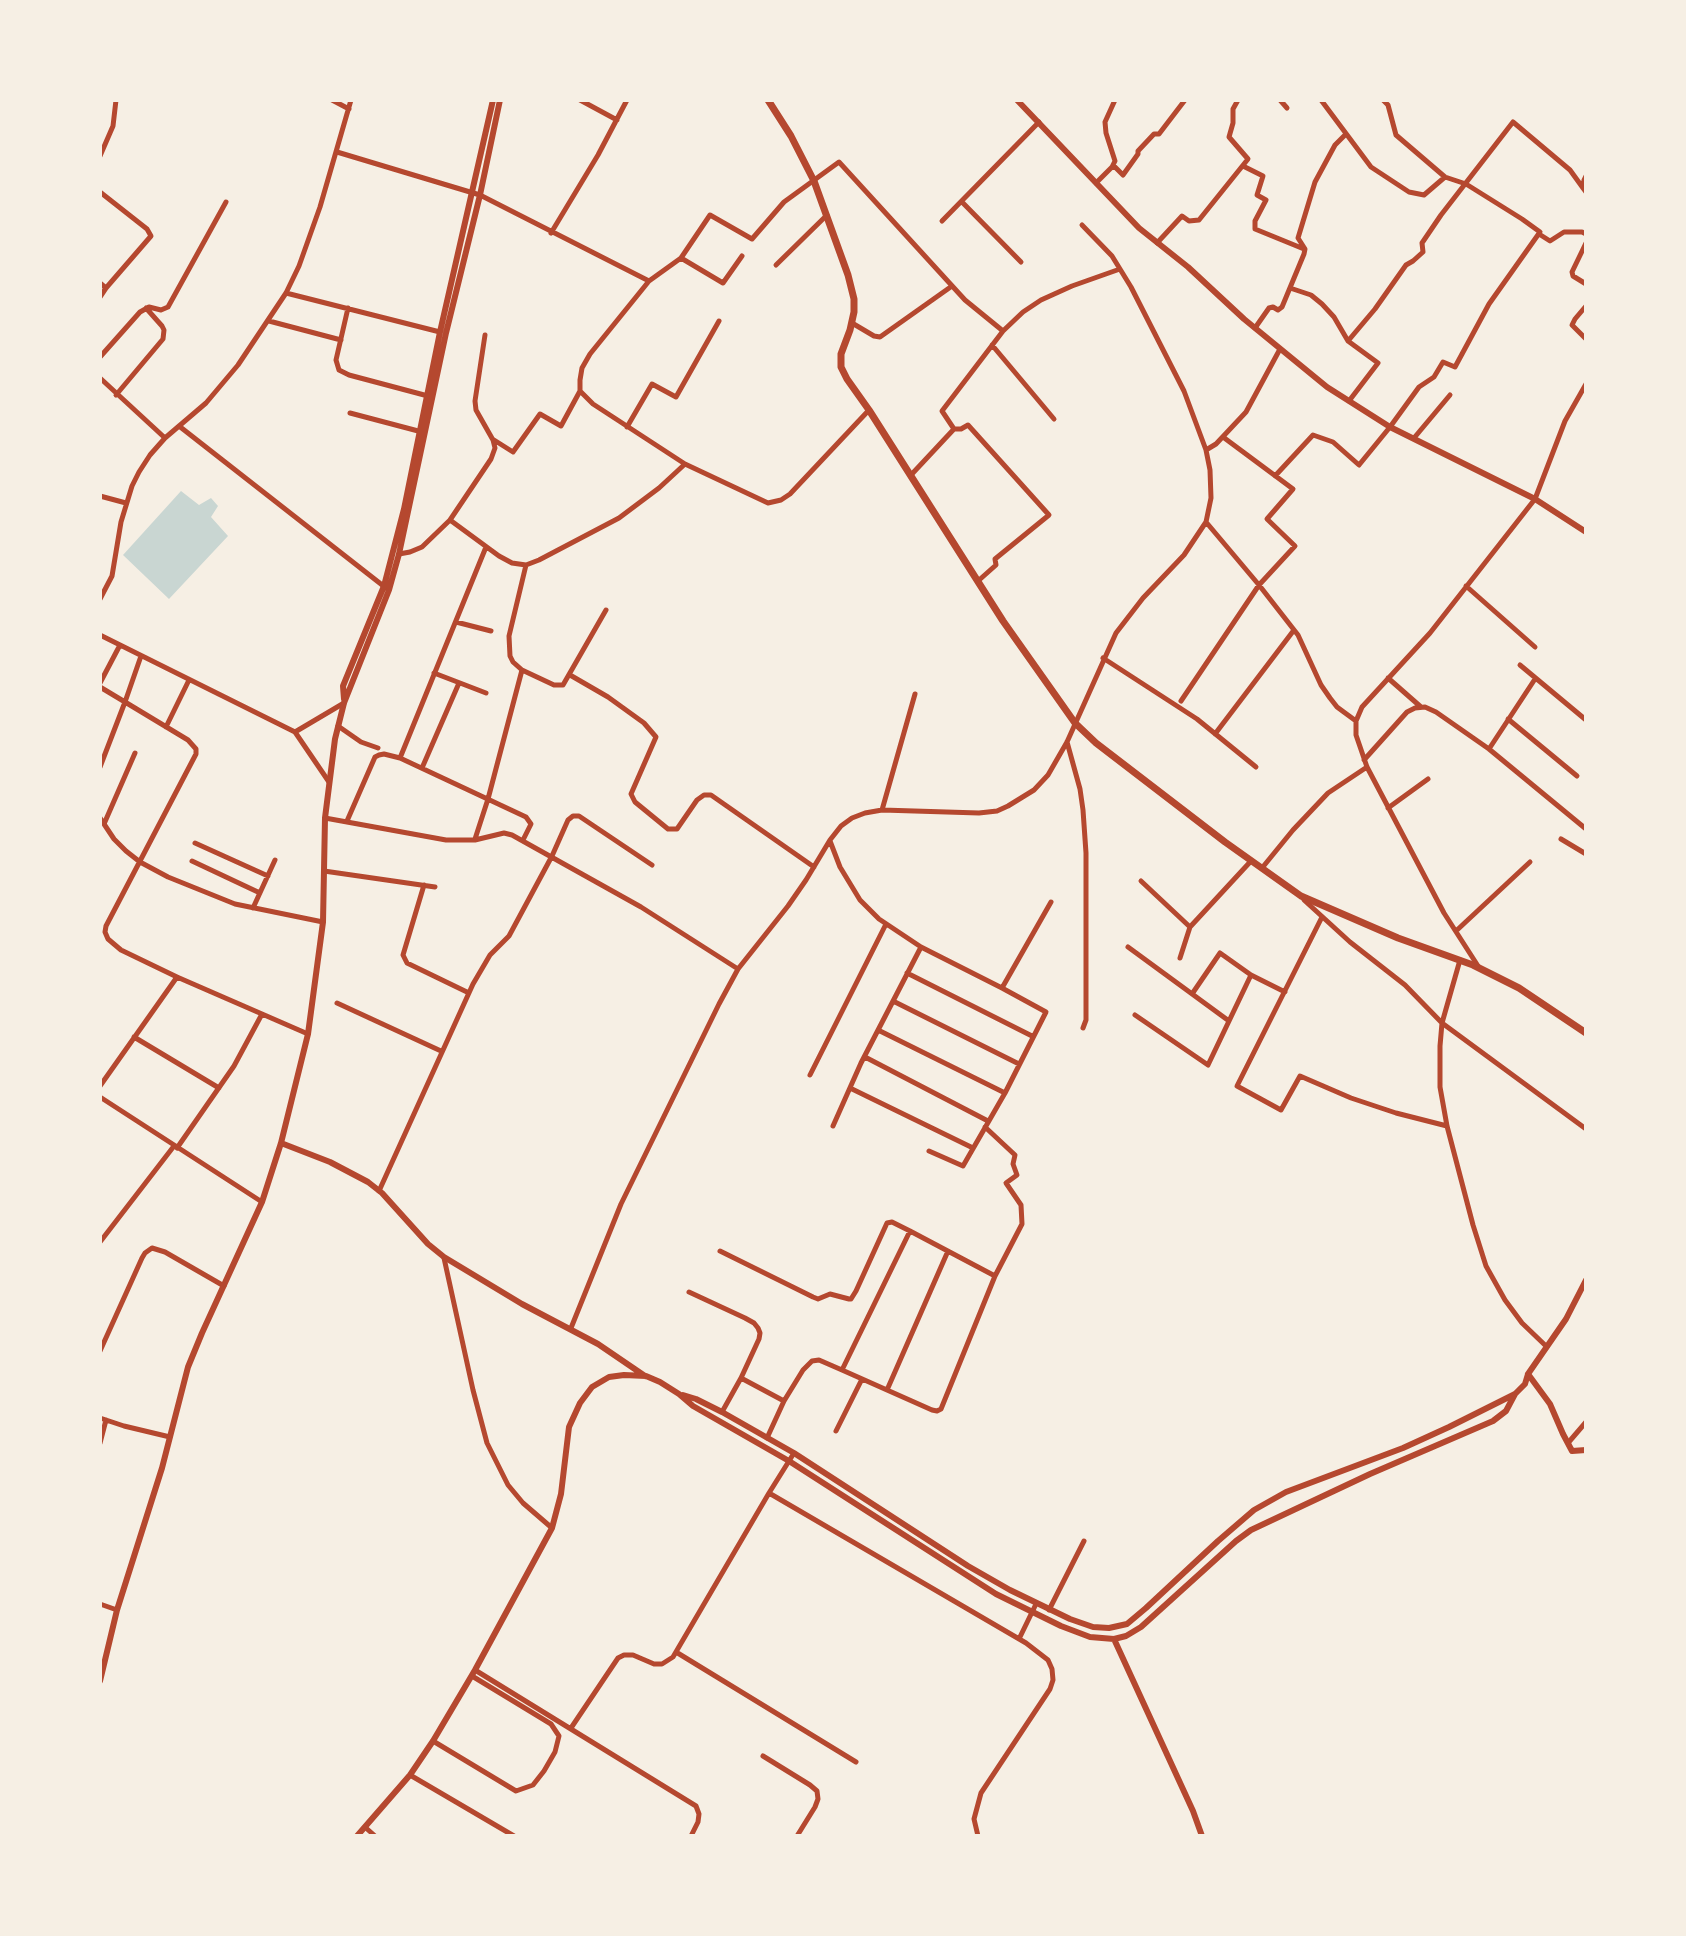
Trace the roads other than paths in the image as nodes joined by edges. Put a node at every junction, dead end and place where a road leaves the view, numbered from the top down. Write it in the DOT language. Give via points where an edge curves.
graph roads {
  1 [pos="116,100"];
  2 [pos="332,100"];
  3 [pos="351,100"];
  4 [pos="498,100"];
  5 [pos="580,100"];
  6 [pos="627,100"];
  7 [pos="768,100"];
  8 [pos="1017,100"];
  9 [pos="1115,100"];
  10 [pos="1185,100"];
  11 [pos="1238,100"];
  12 [pos="1280,100"];
  13 [pos="1321,100"];
  14 [pos="1383,100"];
  15 [pos="1287,108"];
  16 [pos="349,109"];
  17 [pos="617,120"];
  18 [pos="1039,122"];
  19 [pos="1346,134"];
  20 [pos="337,152"];
  21 [pos="100,156"];
  22 [pos="1113,165"];
  23 [pos="1243,166"];
  24 [pos="1586,176"];
  25 [pos="1445,177"];
  26 [pos="814,181"];
  27 [pos="1096,183"];
  28 [pos="1466,184"];
  29 [pos="1585,190"];
  30 [pos="100,192"];
  31 [pos="477,194"];
  32 [pos="226,202"];
  33 [pos="962,202"];
  34 [pos="828,215"];
  35 [pos="942,221"];
  36 [pos="1082,225"];
  37 [pos="551,233"];
  38 [pos="1539,234"];
  39 [pos="1586,234"];
  40 [pos="1157,243"];
  41 [pos="1586,243"];
  42 [pos="1305,249"];
  43 [pos="742,256"];
  44 [pos="681,258"];
  45 [pos="1021,262"];
  46 [pos="776,265"];
  47 [pos="1120,269"];
  48 [pos="649,281"];
  49 [pos="1586,284"];
  50 [pos="103,286"];
  51 [pos="952,286"];
  52 [pos="1290,288"];
  53 [pos="286,293"];
  54 [pos="100,297"];
  55 [pos="1586,306"];
  56 [pos="145,308"];
  57 [pos="348,308"];
  58 [pos="269,321"];
  59 [pos="719,321"];
  60 [pos="852,323"];
  61 [pos="1255,328"];
  62 [pos="1003,331"];
  63 [pos="440,332"];
  64 [pos="485,335"];
  65 [pos="1586,339"];
  66 [pos="341,340"];
  67 [pos="1348,341"];
  68 [pos="992,345"];
  69 [pos="1280,349"];
  70 [pos="100,357"];
  71 [pos="101,380"];
  72 [pos="1586,384"];
  73 [pos="580,391"];
  74 [pos="116,395"];
  75 [pos="1450,395"];
  76 [pos="430,397"];
  77 [pos="1349,401"];
  78 [pos="869,410"];
  79 [pos="350,413"];
  80 [pos="1054,419"];
  81 [pos="179,426"];
  82 [pos="627,427"];
  83 [pos="1390,427"];
  84 [pos="954,429"];
  85 [pos="422,432"];
  86 [pos="1223,437"];
  87 [pos="165,438"];
  88 [pos="1414,438"];
  89 [pos="493,440"];
  90 [pos="1206,450"];
  91 [pos="685,464"];
  92 [pos="911,475"];
  93 [pos="1275,476"];
  94 [pos="100,496"];
  95 [pos="1535,499"];
  96 [pos="126,503"];
  97 [pos="450,520"];
  98 [pos="1206,522"];
  99 [pos="1586,532"];
  100 [pos="486,547"];
  101 [pos="399,554"];
  102 [pos="526,565"];
  103 [pos="978,581"];
  104 [pos="1259,585"];
  105 [pos="1466,586"];
  106 [pos="386,588"];
  107 [pos="102,591"];
  108 [pos="100,599"];
  109 [pos="606,610"];
  110 [pos="456,622"];
  111 [pos="1294,630"];
  112 [pos="491,631"];
  113 [pos="100,635"];
  114 [pos="120,645"];
  115 [pos="1535,647"];
  116 [pos="141,656"];
  117 [pos="1103,658"];
  118 [pos="1520,665"];
  119 [pos="522,670"];
  120 [pos="434,673"];
  121 [pos="570,675"];
  122 [pos="1388,678"];
  123 [pos="1535,679"];
  124 [pos="189,680"];
  125 [pos="459,683"];
  126 [pos="100,685"];
  127 [pos="486,693"];
  128 [pos="915,694"];
  129 [pos="1181,701"];
  130 [pos="125,702"];
  131 [pos="344,703"];
  132 [pos="1422,708"];
  133 [pos="1508,719"];
  134 [pos="1586,720"];
  135 [pos="1356,721"];
  136 [pos="1075,723"];
  137 [pos="338,726"];
  138 [pos="166,727"];
  139 [pos="295,732"];
  140 [pos="1215,734"];
  141 [pos="1067,742"];
  142 [pos="378,748"];
  143 [pos="1489,749"];
  144 [pos="135,753"];
  145 [pos="400,758"];
  146 [pos="1364,760"];
  147 [pos="100,767"];
  148 [pos="1256,767"];
  149 [pos="1367,767"];
  150 [pos="422,768"];
  151 [pos="1577,776"];
  152 [pos="1428,779"];
  153 [pos="329,782"];
  154 [pos="488,799"];
  155 [pos="1388,808"];
  156 [pos="882,810"];
  157 [pos="100,818"];
  158 [pos="325,818"];
  159 [pos="347,821"];
  160 [pos="103,825"];
  161 [pos="1586,829"];
  162 [pos="1561,839"];
  163 [pos="475,840"];
  164 [pos="523,840"];
  165 [pos="830,840"];
  166 [pos="195,843"];
  167 [pos="1586,854"];
  168 [pos="552,856"];
  169 [pos="275,860"];
  170 [pos="192,861"];
  171 [pos="1251,861"];
  172 [pos="140,862"];
  173 [pos="1530,862"];
  174 [pos="652,865"];
  175 [pos="814,867"];
  176 [pos="1261,868"];
  177 [pos="324,871"];
  178 [pos="268,876"];
  179 [pos="1141,881"];
  180 [pos="424,885"];
  181 [pos="435,887"];
  182 [pos="260,893"];
  183 [pos="1301,896"];
  184 [pos="1051,902"];
  185 [pos="253,908"];
  186 [pos="1322,917"];
  187 [pos="323,922"];
  188 [pos="886,924"];
  189 [pos="1190,927"];
  190 [pos="1456,931"];
  191 [pos="921,947"];
  192 [pos="1128,947"];
  193 [pos="1180,958"];
  194 [pos="1460,960"];
  195 [pos="1478,967"];
  196 [pos="738,969"];
  197 [pos="907,973"];
  198 [pos="1251,975"];
  199 [pos="177,977"];
  200 [pos="1002,988"];
  201 [pos="1285,992"];
  202 [pos="469,993"];
  203 [pos="1192,994"];
  204 [pos="893,1001"];
  205 [pos="337,1003"];
  206 [pos="262,1014"];
  207 [pos="1135,1015"];
  208 [pos="1229,1021"];
  209 [pos="1442,1023"];
  210 [pos="1083,1028"];
  211 [pos="878,1030"];
  212 [pos="1586,1033"];
  213 [pos="308,1034"];
  214 [pos="1032,1036"];
  215 [pos="134,1037"];
  216 [pos="441,1051"];
  217 [pos="865,1057"];
  218 [pos="1019,1064"];
  219 [pos="810,1075"];
  220 [pos="100,1086"];
  221 [pos="219,1088"];
  222 [pos="850,1088"];
  223 [pos="1005,1093"];
  224 [pos="100,1097"];
  225 [pos="986,1124"];
  226 [pos="833,1126"];
  227 [pos="1447,1126"];
  228 [pos="1586,1129"];
  229 [pos="281,1143"];
  230 [pos="176,1147"];
  231 [pos="973,1148"];
  232 [pos="929,1151"];
  233 [pos="379,1191"];
  234 [pos="262,1202"];
  235 [pos="910,1231"];
  236 [pos="100,1242"];
  237 [pos="720,1251"];
  238 [pos="948,1251"];
  239 [pos="444,1257"];
  240 [pos="995,1276"];
  241 [pos="1586,1280"];
  242 [pos="224,1286"];
  243 [pos="689,1292"];
  244 [pos="571,1328"];
  245 [pos="1548,1348"];
  246 [pos="100,1351"];
  247 [pos="842,1370"];
  248 [pos="1528,1374"];
  249 [pos="646,1376"];
  250 [pos="741,1378"];
  251 [pos="862,1379"];
  252 [pos="887,1390"];
  253 [pos="679,1394"];
  254 [pos="1515,1394"];
  255 [pos="784,1401"];
  256 [pos="722,1412"];
  257 [pos="103,1419"];
  258 [pos="1586,1422"];
  259 [pos="836,1431"];
  260 [pos="170,1437"];
  261 [pos="767,1438"];
  262 [pos="100,1443"];
  263 [pos="1568,1443"];
  264 [pos="1586,1450"];
  265 [pos="794,1453"];
  266 [pos="789,1461"];
  267 [pos="769,1493"];
  268 [pos="552,1528"];
  269 [pos="1084,1541"];
  270 [pos="100,1604"];
  271 [pos="1036,1604"];
  272 [pos="117,1610"];
  273 [pos="1049,1610"];
  274 [pos="1032,1613"];
  275 [pos="1019,1639"];
  276 [pos="1114,1639"];
  277 [pos="676,1652"];
  278 [pos="473,1673"];
  279 [pos="100,1681"];
  280 [pos="571,1728"];
  281 [pos="433,1741"];
  282 [pos="763,1756"];
  283 [pos="856,1762"];
  284 [pos="410,1775"];
  285 [pos="366,1828"];
  286 [pos="357,1836"];
  287 [pos="375,1836"];
  288 [pos="514,1836"];
  289 [pos="691,1836"];
  290 [pos="797,1836"];
  291 [pos="978,1836"];
  292 [pos="1202,1836"];
  1 -- 21 [label="street" via="113,126"];
  2 -- 16 [label="street"];
  3 -- 16 [label="street"];
  4 -- 31 [label="street"];
  5 -- 17 [label="street"];
  6 -- 17 [label="street"];
  7 -- 26 [label="main road"];
  8 -- 18 [label="street"];
  9 -- 22 [label="street" via="1105,122"];
  10 -- 22 [label="street" via="1123,175"];
  11 -- 23 [label="street" via="1229,137 1248,159"];
  12 -- 15 [label="street"];
  13 -- 19 [label="street"];
  14 -- 25 [label="street" via="1396,135"];
  16 -- 20 [label="street"];
  17 -- 37 [label="street"];
  18 -- 27 [label="street"];
  18 -- 33 [label="street"];
  19 -- 25 [label="street" via="1371,167 1409,192 1424,195"];
  19 -- 42 [label="street" via="1315,182 1298,238"];
  20 -- 31 [label="street"];
  20 -- 53 [label="street"];
  22 -- 27 [label="street"];
  23 -- 40 [label="street" via="1199,220 1182,216"];
  23 -- 42 [label="street" via="1263,176 1257,195 1266,200 1255,229"];
  24 -- 29 [label="street"];
  25 -- 28 [label="street"];
  26 -- 34 [label="main road"];
  26 -- 44 [label="street" via="784,202 752,239 710,215"];
  26 -- 51 [label="street" via="839,162"];
  27 -- 40 [label="street"];
  28 -- 29 [label="street" via="1513,122 1570,170"];
  28 -- 38 [label="street"];
  28 -- 67 [label="street" via="1422,243 1423,252 1406,265"];
  30 -- 50 [label="street" via="151,236"];
  31 -- 37 [label="street"];
  31 -- 63 [label="street"];
  31 -- 76 [label="street"];
  32 -- 56 [label="street" via="171,303 165,309"];
  33 -- 35 [label="street"];
  33 -- 45 [label="street"];
  34 -- 46 [label="street"];
  34 -- 60 [label="main road" via="854,299"];
  36 -- 47 [label="street"];
  37 -- 48 [label="street"];
  38 -- 39 [label="street" via="1550,241 1564,232"];
  38 -- 83 [label="street" via="1489,304 1455,367 1443,362"];
  40 -- 61 [label="street"];
  41 -- 49 [label="street" via="1572,272"];
  42 -- 52 [label="street"];
  43 -- 44 [label="street" via="723,283"];
  44 -- 48 [label="street"];
  47 -- 62 [label="street" via="1041,300"];
  47 -- 90 [label="street" via="1178,378"];
  48 -- 73 [label="street" via="590,354 582,368"];
  50 -- 54 [label="street"];
  51 -- 60 [label="street" via="880,337"];
  51 -- 62 [label="street"];
  52 -- 61 [label="street" via="1282,307 1269,308"];
  52 -- 67 [label="street" via="1322,304"];
  53 -- 57 [label="street"];
  53 -- 58 [label="street"];
  55 -- 65 [label="street" via="1572,325"];
  56 -- 70 [label="street"];
  56 -- 74 [label="street" via="162,326 163,339"];
  57 -- 63 [label="street"];
  57 -- 66 [label="street"];
  58 -- 66 [label="street"];
  58 -- 81 [label="street" via="221,386"];
  59 -- 82 [label="street" via="676,397 652,384"];
  60 -- 78 [label="main road" via="841,367"];
  61 -- 69 [label="street"];
  62 -- 68 [label="street"];
  63 -- 76 [label="street"];
  64 -- 89 [label="street" via="475,401"];
  66 -- 76 [label="street" via="336,365 344,374"];
  67 -- 77 [label="street" via="1378,363"];
  68 -- 80 [label="street"];
  68 -- 84 [label="street" via="942,411"];
  69 -- 77 [label="street"];
  69 -- 86 [label="street" via="1246,412"];
  71 -- 74 [label="street"];
  72 -- 95 [label="street" via="1565,421"];
  73 -- 82 [label="street"];
  73 -- 89 [label="street" via="561,426 540,414 513,452"];
  74 -- 87 [label="street"];
  75 -- 88 [label="street"];
  76 -- 85 [label="street"];
  77 -- 83 [label="street"];
  78 -- 91 [label="street" via="781,500 768,503"];
  78 -- 92 [label="main road"];
  79 -- 85 [label="street"];
  81 -- 87 [label="street"];
  81 -- 106 [label="street"];
  82 -- 91 [label="street"];
  83 -- 88 [label="street"];
  83 -- 93 [label="street" via="1359,465 1333,442 1313,435"];
  84 -- 92 [label="street"];
  84 -- 103 [label="street" via="968,425 1049,515 995,559 996,565"];
  85 -- 101 [label="street"];
  85 -- 106 [label="street"];
  86 -- 90 [label="street"];
  86 -- 93 [label="street"];
  87 -- 96 [label="street" via="139,472"];
  88 -- 95 [label="street"];
  89 -- 97 [label="street" via="491,459"];
  90 -- 98 [label="street" via="1211,498"];
  91 -- 102 [label="street" via="619,518"];
  92 -- 103 [label="main road"];
  93 -- 104 [label="street" via="1293,489 1267,519 1295,546"];
  94 -- 96 [label="street"];
  95 -- 99 [label="street"];
  95 -- 105 [label="street"];
  96 -- 107 [label="street" via="112,576"];
  97 -- 100 [label="street"];
  97 -- 101 [label="street" via="422,547"];
  98 -- 104 [label="street"];
  98 -- 117 [label="street" via="1184,555 1127,616"];
  100 -- 102 [label="street"];
  100 -- 110 [label="street"];
  101 -- 106 [label="street"];
  102 -- 119 [label="street" via="509,636 510,656"];
  103 -- 136 [label="main road"];
  104 -- 111 [label="street"];
  104 -- 129 [label="street"];
  105 -- 115 [label="street"];
  105 -- 122 [label="street"];
  106 -- 131 [label="street"];
  107 -- 108 [label="street"];
  109 -- 121 [label="street"];
  110 -- 112 [label="street"];
  110 -- 120 [label="street"];
  111 -- 135 [label="street" via="1321,685"];
  111 -- 140 [label="street"];
  113 -- 114 [label="street"];
  114 -- 116 [label="street"];
  114 -- 126 [label="street"];
  116 -- 124 [label="street"];
  116 -- 130 [label="street"];
  117 -- 136 [label="street"];
  117 -- 140 [label="street"];
  118 -- 123 [label="street"];
  119 -- 121 [label="street" via="559,686"];
  119 -- 154 [label="street"];
  120 -- 125 [label="street"];
  120 -- 145 [label="street"];
  121 -- 175 [label="street" via="608,697 656,737 631,794 668,829 677,829 697,800 711,795"];
  122 -- 132 [label="street"];
  122 -- 135 [label="street"];
  123 -- 133 [label="street"];
  123 -- 134 [label="street"];
  124 -- 138 [label="street"];
  124 -- 139 [label="street"];
  125 -- 127 [label="street"];
  125 -- 150 [label="street"];
  126 -- 130 [label="street"];
  128 -- 156 [label="street"];
  130 -- 138 [label="street"];
  130 -- 147 [label="street"];
  131 -- 137 [label="street"];
  131 -- 139 [label="street"];
  132 -- 143 [label="street"];
  132 -- 146 [label="street" via="1407,712"];
  133 -- 143 [label="street"];
  133 -- 151 [label="street"];
  135 -- 146 [label="street"];
  136 -- 141 [label="street"];
  136 -- 171 [label="main road"];
  137 -- 142 [label="street"];
  137 -- 153 [label="street"];
  138 -- 172 [label="street" via="193,744 196,754"];
  139 -- 153 [label="street"];
  140 -- 148 [label="street"];
  141 -- 156 [label="street" via="1034,790 997,811"];
  141 -- 210 [label="street" via="1080,789 1086,853"];
  143 -- 161 [label="street"];
  144 -- 160 [label="street"];
  145 -- 150 [label="street"];
  145 -- 159 [label="street" via="375,757"];
  146 -- 149 [label="street"];
  149 -- 155 [label="street"];
  149 -- 176 [label="street" via="1328,793"];
  150 -- 154 [label="street"];
  152 -- 155 [label="street"];
  153 -- 158 [label="street"];
  154 -- 163 [label="street"];
  154 -- 164 [label="street" via="529,820"];
  155 -- 190 [label="street"];
  156 -- 165 [label="street" via="852,818"];
  157 -- 160 [label="street"];
  158 -- 159 [label="street"];
  158 -- 177 [label="street"];
  159 -- 163 [label="street" via="446,840"];
  160 -- 172 [label="street"];
  162 -- 167 [label="street"];
  163 -- 164 [label="street" via="504,833"];
  164 -- 168 [label="street"];
  165 -- 175 [label="street"];
  165 -- 188 [label="street" via="850,886"];
  166 -- 178 [label="street"];
  168 -- 174 [label="street" via="568,820 579,816"];
  168 -- 196 [label="street"];
  168 -- 202 [label="street" via="509,936 490,955"];
  169 -- 178 [label="street"];
  170 -- 182 [label="street"];
  171 -- 176 [label="main road"];
  171 -- 189 [label="street"];
  172 -- 185 [label="street" via="194,889"];
  172 -- 199 [label="street" via="105,932 121,950"];
  173 -- 190 [label="street"];
  175 -- 196 [label="street"];
  176 -- 183 [label="main road"];
  177 -- 180 [label="street"];
  177 -- 187 [label="street"];
  178 -- 182 [label="street"];
  179 -- 189 [label="street"];
  180 -- 181 [label="street"];
  180 -- 202 [label="street" via="403,955 407,963"];
  182 -- 185 [label="street"];
  183 -- 186 [label="street"];
  183 -- 194 [label="main road"];
  184 -- 200 [label="street"];
  185 -- 187 [label="street"];
  186 -- 201 [label="street"];
  186 -- 209 [label="street"];
  187 -- 213 [label="street"];
  188 -- 191 [label="street"];
  188 -- 219 [label="street"];
  189 -- 193 [label="street"];
  190 -- 195 [label="street"];
  191 -- 197 [label="street"];
  191 -- 200 [label="street"];
  192 -- 203 [label="street"];
  194 -- 195 [label="main road"];
  194 -- 209 [label="street"];
  195 -- 212 [label="main road"];
  196 -- 244 [label="street" via="621,1204"];
  197 -- 204 [label="street"];
  197 -- 214 [label="street"];
  198 -- 201 [label="street"];
  198 -- 203 [label="street" via="1220,953"];
  198 -- 208 [label="street"];
  199 -- 206 [label="street"];
  199 -- 215 [label="street"];
  200 -- 214 [label="street" via="1046,1012"];
  201 -- 227 [label="street" via="1237,1086 1281,1110 1300,1076 1351,1098"];
  202 -- 216 [label="street"];
  203 -- 208 [label="street"];
  204 -- 211 [label="street"];
  204 -- 218 [label="street"];
  205 -- 216 [label="street"];
  206 -- 213 [label="street"];
  206 -- 221 [label="street"];
  207 -- 208 [label="street" via="1208,1065"];
  209 -- 227 [label="street" via="1440,1087"];
  209 -- 228 [label="street"];
  211 -- 217 [label="street"];
  211 -- 223 [label="street"];
  213 -- 229 [label="street"];
  214 -- 218 [label="street"];
  215 -- 220 [label="street"];
  215 -- 221 [label="street"];
  216 -- 233 [label="street"];
  217 -- 222 [label="street"];
  217 -- 225 [label="street"];
  218 -- 223 [label="street"];
  221 -- 230 [label="street"];
  222 -- 226 [label="street"];
  222 -- 231 [label="street"];
  223 -- 225 [label="street"];
  224 -- 230 [label="street"];
  225 -- 231 [label="street"];
  225 -- 240 [label="street" via="1015,1155 1017,1175 1006,1183 1021,1205 1022,1224"];
  227 -- 245 [label="street" via="1486,1266 1522,1323"];
  229 -- 233 [label="street" via="351,1171"];
  229 -- 234 [label="street"];
  230 -- 234 [label="street"];
  230 -- 236 [label="street"];
  231 -- 232 [label="street" via="963,1166"];
  233 -- 239 [label="street"];
  234 -- 242 [label="street"];
  235 -- 237 [label="street" via="887,1223 851,1299 830,1294 818,1299"];
  235 -- 238 [label="street"];
  235 -- 247 [label="street"];
  238 -- 240 [label="street"];
  238 -- 252 [label="street"];
  239 -- 244 [label="street"];
  239 -- 268 [label="street" via="487,1443 508,1485"];
  240 -- 252 [label="street" via="941,1409"];
  241 -- 245 [label="street"];
  242 -- 246 [label="street" via="152,1248"];
  242 -- 260 [label="street" via="188,1367"];
  243 -- 250 [label="street" via="758,1328 759,1339"];
  244 -- 249 [label="street"];
  245 -- 248 [label="street"];
  247 -- 251 [label="street"];
  247 -- 255 [label="street" via="812,1361"];
  248 -- 254 [label="street"];
  248 -- 263 [label="street"];
  249 -- 253 [label="street"];
  249 -- 268 [label="street" via="609,1377 580,1403 569,1427"];
  250 -- 255 [label="street"];
  250 -- 256 [label="street"];
  251 -- 252 [label="street"];
  251 -- 259 [label="street"];
  253 -- 256 [label="street"];
  253 -- 266 [label="street"];
  254 -- 273 [label="street" via="1254,1510 1127,1624 1093,1627"];
  254 -- 276 [label="street" via="1493,1421 1251,1530 1141,1627"];
  255 -- 261 [label="street"];
  256 -- 261 [label="street"];
  257 -- 260 [label="street"];
  257 -- 262 [label="street"];
  258 -- 263 [label="street"];
  260 -- 272 [label="street"];
  261 -- 265 [label="street"];
  263 -- 264 [label="street" via="1572,1451"];
  265 -- 266 [label="street"];
  265 -- 271 [label="street"];
  266 -- 267 [label="street"];
  266 -- 274 [label="street"];
  267 -- 275 [label="street"];
  267 -- 277 [label="street"];
  268 -- 278 [label="street"];
  269 -- 273 [label="street"];
  270 -- 272 [label="street"];
  271 -- 273 [label="street"];
  271 -- 274 [label="street"];
  272 -- 279 [label="street"];
  274 -- 275 [label="street"];
  274 -- 276 [label="street" via="1090,1637"];
  275 -- 291 [label="street" via="1048,1660 1053,1680 981,1793 974,1819"];
  276 -- 292 [label="street"];
  277 -- 280 [label="street" via="662,1664 633,1655 618,1658"];
  277 -- 283 [label="street"];
  278 -- 280 [label="street"];
  278 -- 281 [label="street"];
  278 -- 281 [label="street" via="551,1724 559,1736 544,1771 533,1785 516,1791"];
  280 -- 289 [label="street" via="696,1806 698,1822"];
  281 -- 284 [label="street"];
  282 -- 290 [label="street" via="817,1791 815,1807"];
  284 -- 285 [label="street"];
  284 -- 288 [label="street"];
  285 -- 286 [label="street"];
  285 -- 287 [label="street"];
}
